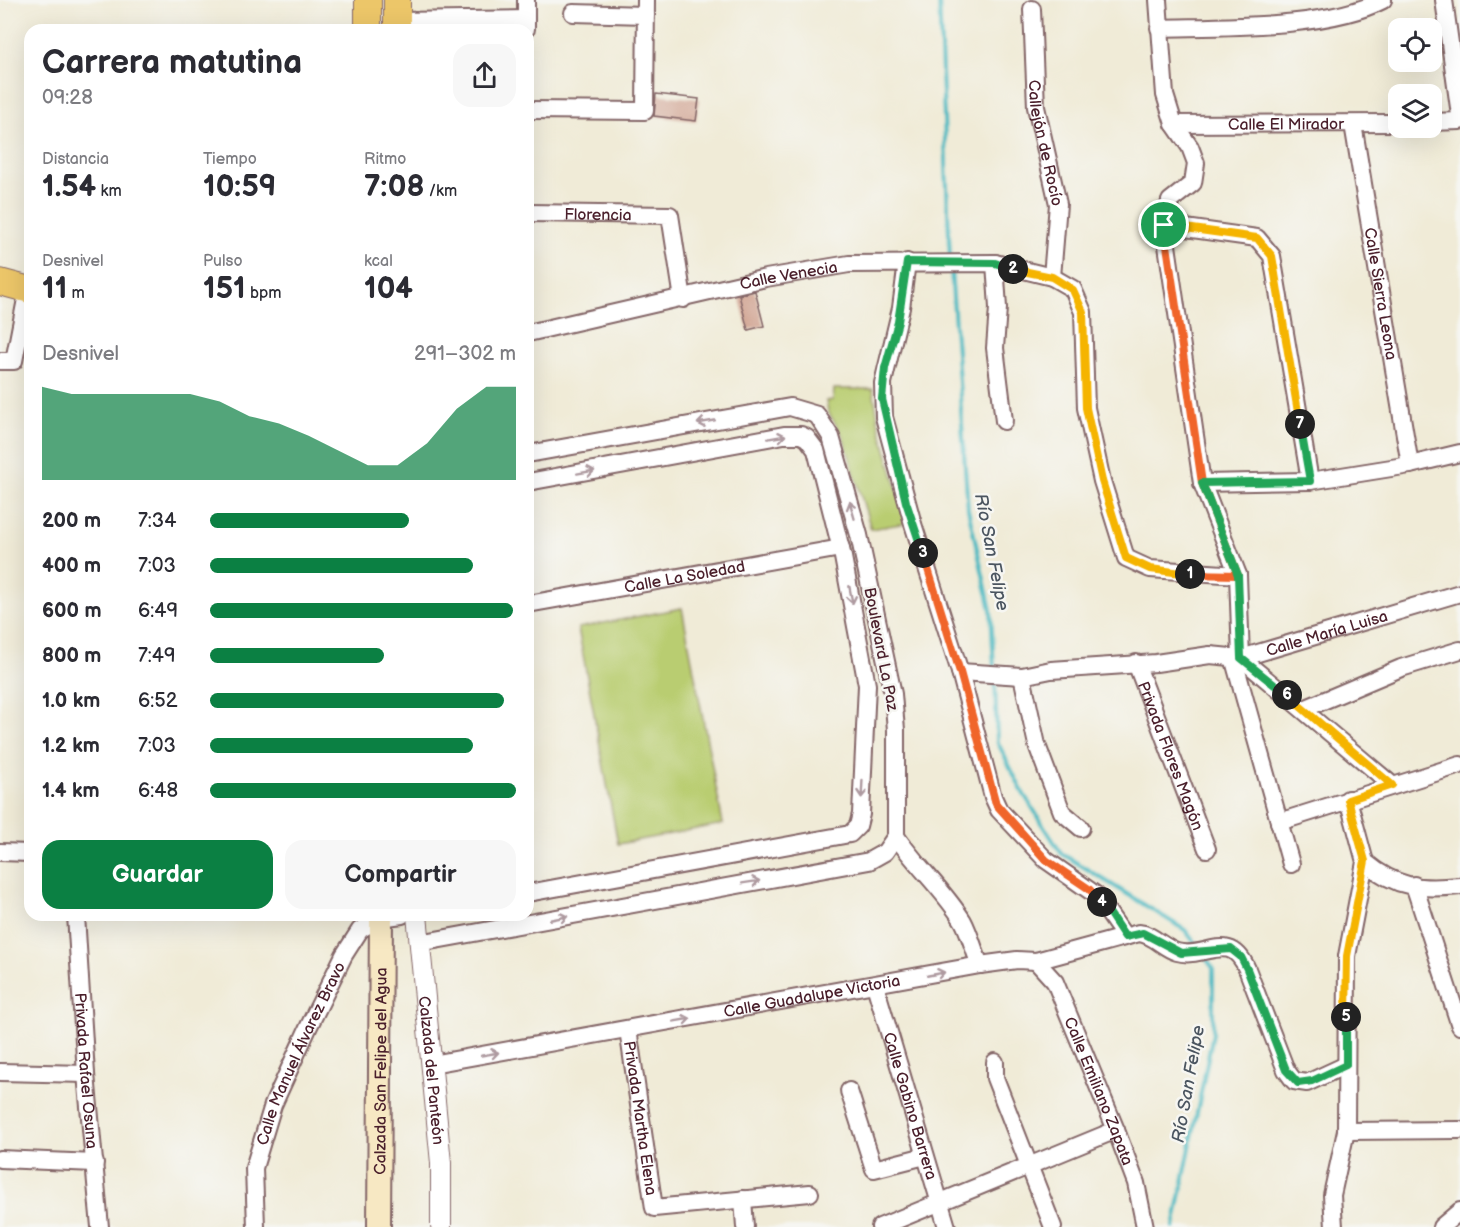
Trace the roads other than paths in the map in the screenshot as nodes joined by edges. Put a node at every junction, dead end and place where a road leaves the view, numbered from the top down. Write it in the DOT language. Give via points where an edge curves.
graph roads {
  1 [pos="368,0"];
  2 [pos="526,0"];
  3 [pos="1158,0"];
  4 [pos="1383,0"];
  5 [pos="1444,0"];
  6 [pos="646,8"];
  7 [pos="1032,9"];
  8 [pos="573,13"];
  9 [pos="397,17"];
  10 [pos="368,24"];
  11 [pos="526,24"];
  12 [pos="1159,28"];
  13 [pos="534,110"];
  14 [pos="1460,115"];
  15 [pos="1460,121"];
  16 [pos="1442,122"];
  17 [pos="1388,123"];
  18 [pos="1174,124"];
  19 [pos="1353,124"];
  20 [pos="534,213"];
  21 [pos="1164,225"];
  22 [pos="907,262"];
  23 [pos="995,263"];
  24 [pos="1052,277"];
  25 [pos="0,282"];
  26 [pos="24,289"];
  27 [pos="682,299"];
  28 [pos="24,314"];
  29 [pos="534,332"];
  30 [pos="0,361"];
  31 [pos="1004,421"];
  32 [pos="534,453"];
  33 [pos="1460,453"];
  34 [pos="1410,465"];
  35 [pos="534,481"];
  36 [pos="1310,481"];
  37 [pos="1202,483"];
  38 [pos="841,548"];
  39 [pos="1238,575"];
  40 [pos="1460,593"];
  41 [pos="534,603"];
  42 [pos="1460,650"];
  43 [pos="1237,658"];
  44 [pos="1136,663"];
  45 [pos="960,672"];
  46 [pos="1018,676"];
  47 [pos="1304,709"];
  48 [pos="1460,765"];
  49 [pos="1392,785"];
  50 [pos="1348,800"];
  51 [pos="1279,822"];
  52 [pos="1081,828"];
  53 [pos="896,836"];
  54 [pos="1207,849"];
  55 [pos="0,852"];
  56 [pos="24,853"];
  57 [pos="1365,861"];
  58 [pos="1291,864"];
  59 [pos="1414,885"];
  60 [pos="1460,886"];
  61 [pos="534,892"];
  62 [pos="76,921"];
  63 [pos="378,921"];
  64 [pos="388,921"];
  65 [pos="417,921"];
  66 [pos="1125,937"];
  67 [pos="419,943"];
  68 [pos="1036,961"];
  69 [pos="980,965"];
  70 [pos="875,985"];
  71 [pos="1460,1026"];
  72 [pos="628,1029"];
  73 [pos="995,1062"];
  74 [pos="432,1064"];
  75 [pos="1346,1065"];
  76 [pos="0,1072"];
  77 [pos="86,1074"];
  78 [pos="849,1090"];
  79 [pos="1116,1130"];
  80 [pos="1460,1130"];
  81 [pos="1346,1131"];
  82 [pos="925,1156"];
  83 [pos="0,1159"];
  84 [pos="95,1163"];
  85 [pos="1029,1165"];
  86 [pos="810,1193"];
  87 [pos="743,1199"];
  88 [pos="939,1202"];
  89 [pos="1460,1211"];
  90 [pos="100,1227"];
  91 [pos="256,1227"];
  92 [pos="380,1227"];
  93 [pos="441,1227"];
  94 [pos="745,1227"];
  95 [pos="880,1227"];
  96 [pos="947,1227"];
  97 [pos="1053,1227"];
  98 [pos="1145,1227"];
  99 [pos="1334,1227"];
  100 [pos="1441,1227"];
  1 -- 10 [label="main road"];
  2 -- 11 [label="street"];
  3 -- 12 [label="street"];
  4 -- 12 [label="street" via="1336,17"];
  5 -- 14 [label="street"];
  6 -- 8 [label="street"];
  6 -- 13 [label="street" via="645,111"];
  7 -- 24 [label="street, Callejón de Rocío" via="1036,107 1058,204"];
  9 -- 11 [label="street"];
  12 -- 18 [label="street" via="1165,95"];
  15 -- 16 [label="street"];
  17 -- 19 [label="street, Calle El Mirador"];
  18 -- 19 [label="street, Calle El Mirador"];
  18 -- 21 [label="street" via="1196,163 1193,183 1170,201"];
  19 -- 34 [label="street, Calle Sierra Leona"];
  20 -- 27 [label="street, Florencia" via="670,215"];
  21 -- 36 [label="street" via="1257,238 1272,256"];
  21 -- 37 [label="street"];
  22 -- 23 [label="street, Calle Venecia"];
  22 -- 27 [label="street, Calle Venecia" via="849,264 766,278"];
  22 -- 45 [label="street" via="900,315 885,368 883,408 906,502"];
  23 -- 24 [label="street, Calle Venecia"];
  23 -- 31 [label="street" via="998,308 994,348"];
  24 -- 39 [label="street" via="1073,290 1083,312 1086,408 1102,481 1126,558 1150,569"];
  25 -- 26 [label="main road"];
  27 -- 29 [label="street, Calle Venecia"];
  28 -- 30 [label="street" via="14,361"];
  53 -- 32 [label="street, Boulevard La Paz, one-way" via="897,730 893,694 859,535 831,437 822,419 804,409 780,408"];
  33 -- 34 [label="street"];
  34 -- 36 [label="street"];
  35 -- 38 [label="street, Boulevard La Paz, one-way" via="801,435 816,450"];
  36 -- 37 [label="street"];
  37 -- 39 [label="street"];
  38 -- 41 [label="street, Calle La Soledad"];
  38 -- 61 [label="street, Boulevard La Paz, one-way" via="867,685 861,814 855,831 833,839"];
  39 -- 43 [label="street"];
  40 -- 43 [label="street, Calle María Luisa"];
  42 -- 47 [label="street" via="1401,668"];
  43 -- 44 [label="street, Calle María Luisa" via="1210,655"];
  43 -- 47 [label="street"];
  43 -- 51 [label="street"];
  44 -- 46 [label="street, Calle María Luisa"];
  44 -- 54 [label="street, Privada Flores Magón"];
  45 -- 46 [label="street, Calle María Luisa"];
  45 -- 66 [label="street" via="999,810 1046,860 1096,895"];
  46 -- 52 [label="street" via="1037,745 1062,812"];
  47 -- 49 [label="street"];
  48 -- 49 [label="street"];
  49 -- 50 [label="street"];
  50 -- 51 [label="street"];
  50 -- 57 [label="street"];
  51 -- 58 [label="street"];
  67 -- 53 [label="street, one-way" via="869,861 885,852"];
  53 -- 69 [label="street" via="964,923"];
  55 -- 56 [label="street"];
  57 -- 59 [label="street" via="1385,878"];
  57 -- 75 [label="street" via="1347,956"];
  59 -- 60 [label="street" via="1429,889"];
  59 -- 71 [label="street"];
  62 -- 77 [label="street, Privada Rafael Osuna"];
  63 -- 91 [label="street, Calle Manuel Álvarez Bravo" via="360,930 344,955 273,1105 254,1168"];
  64 -- 92 [label="main road, Calzada San Felipe del Agua"];
  65 -- 67 [label="street, Calzada del Panteón"];
  66 -- 68 [label="street, Calle Guadalupe Victoria"];
  66 -- 75 [label="street, Calle Guadalupe Victoria" via="1143,933 1174,951 1235,950 1244,960 1291,1078 1307,1083"];
  67 -- 74 [label="street, Calzada del Panteón"];
  68 -- 69 [label="street, Calle Guadalupe Victoria"];
  68 -- 79 [label="street, Calle Emiliano Zapata" via="1055,982"];
  70 -- 69 [label="street, Calle Guadalupe Victoria, one-way"];
  72 -- 70 [label="street, Calle Guadalupe Victoria, one-way"];
  70 -- 82 [label="street, Calle Gabino Barrera"];
  74 -- 72 [label="street, Calle Guadalupe Victoria, one-way"];
  72 -- 87 [label="street, Privada Martha Elena" via="654,1208"];
  73 -- 85 [label="street" via="995,1078"];
  74 -- 93 [label="street, Calzada del Panteón" via="441,1163"];
  75 -- 81 [label="street"];
  76 -- 77 [label="street"];
  77 -- 84 [label="street, Privada Rafael Osuna"];
  78 -- 82 [label="street" via="874,1169"];
  79 -- 85 [label="street"];
  79 -- 98 [label="street, Calle Emiliano Zapata" via="1136,1183"];
  80 -- 81 [label="street"];
  81 -- 99 [label="street" via="1332,1195"];
  82 -- 88 [label="street, Calle Gabino Barrera"];
  83 -- 84 [label="street"];
  84 -- 90 [label="street, Privada Rafael Osuna"];
  85 -- 88 [label="street"];
  85 -- 97 [label="street"];
  86 -- 87 [label="street"];
  87 -- 94 [label="street"];
  88 -- 95 [label="street"];
  88 -- 96 [label="street, Calle Gabino Barrera"];
  89 -- 100 [label="street"];
}
